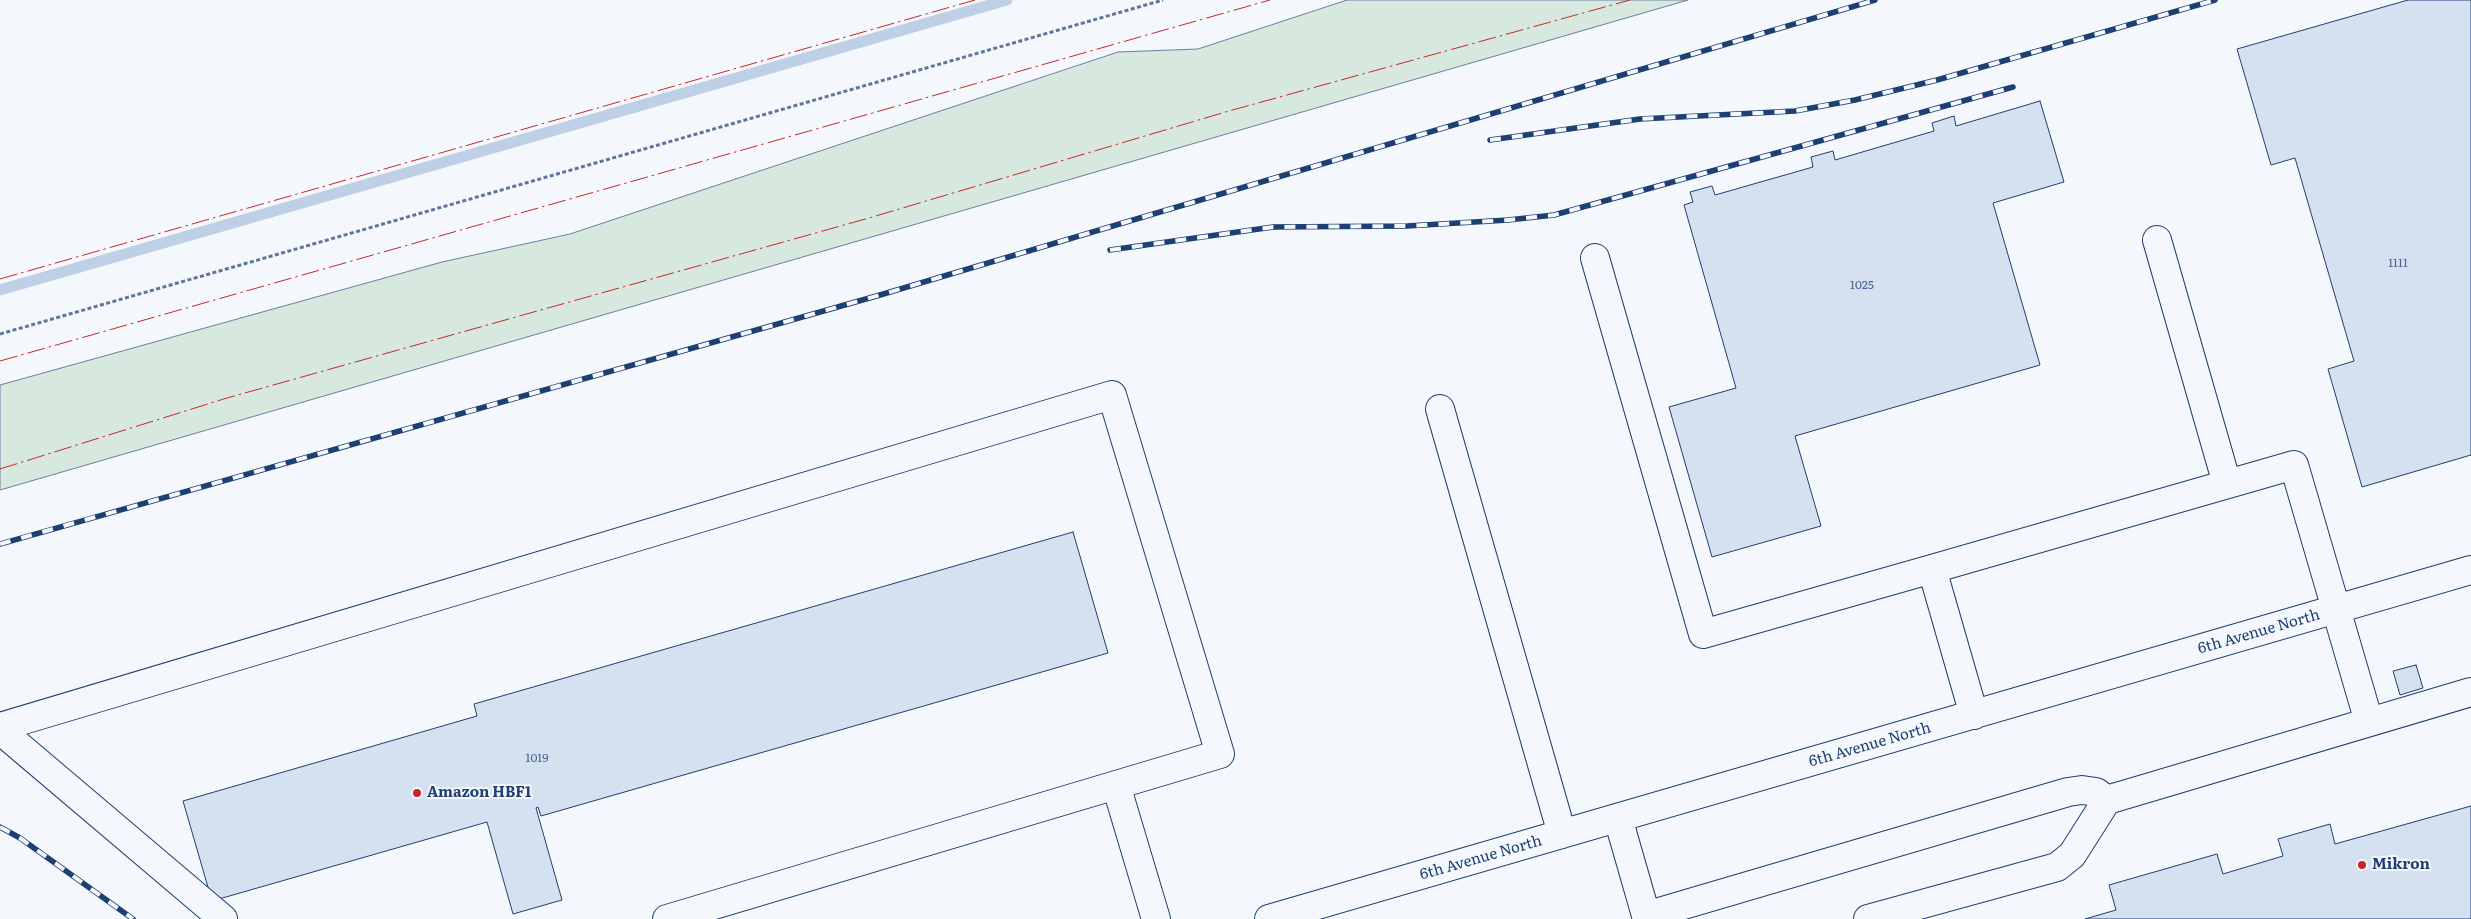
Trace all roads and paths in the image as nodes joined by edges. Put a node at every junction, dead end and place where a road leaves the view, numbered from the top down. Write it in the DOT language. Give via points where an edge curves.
graph roads {
  1 [pos="1163,0"];
  2 [pos="2157,240"];
  3 [pos="1595,258"];
  4 [pos="0,334"];
  5 [pos="1440,409"];
  6 [pos="2227,484"];
  7 [pos="1932,569"];
  8 [pos="2471,570"];
  9 [pos="2336,610"];
  10 [pos="2471,692"];
  11 [pos="1974,715"];
  12 [pos="2369,722"];
  13 [pos="0,729"];
  14 [pos="1116,785"];
  15 [pos="2107,800"];
  16 [pos="1618,818"];
  17 [pos="1562,834"];
  18 [pos="1646,917"];
  19 [pos="222,919"];
  20 [pos="667,919"];
  21 [pos="1156,919"];
  22 [pos="1269,919"];
  23 [pos="1868,919"];
  1 -- 4 [label="path"];
  2 -- 6 [label="street"];
  3 -- 7 [label="street" via="1703,634"];
  5 -- 17 [label="street"];
  6 -- 7 [label="street"];
  6 -- 9 [label="street" via="2294,465"];
  7 -- 11 [label="street"];
  8 -- 9 [label="street, 6th Avenue North"];
  9 -- 11 [label="street, 6th Avenue North"];
  9 -- 12 [label="street"];
  10 -- 12 [label="street"];
  11 -- 16 [label="street, 6th Avenue North"];
  12 -- 15 [label="street"];
  13 -- 14 [label="street" via="1112,395 1220,754"];
  13 -- 19 [label="street"];
  14 -- 20 [label="street"];
  14 -- 21 [label="street"];
  15 -- 18 [label="street" via="2096,792 2068,792"];
  15 -- 23 [label="street" via="2072,855 2057,867"];
  16 -- 17 [label="street, 6th Avenue North"];
  16 -- 18 [label="street"];
  17 -- 22 [label="street, 6th Avenue North"];
}
